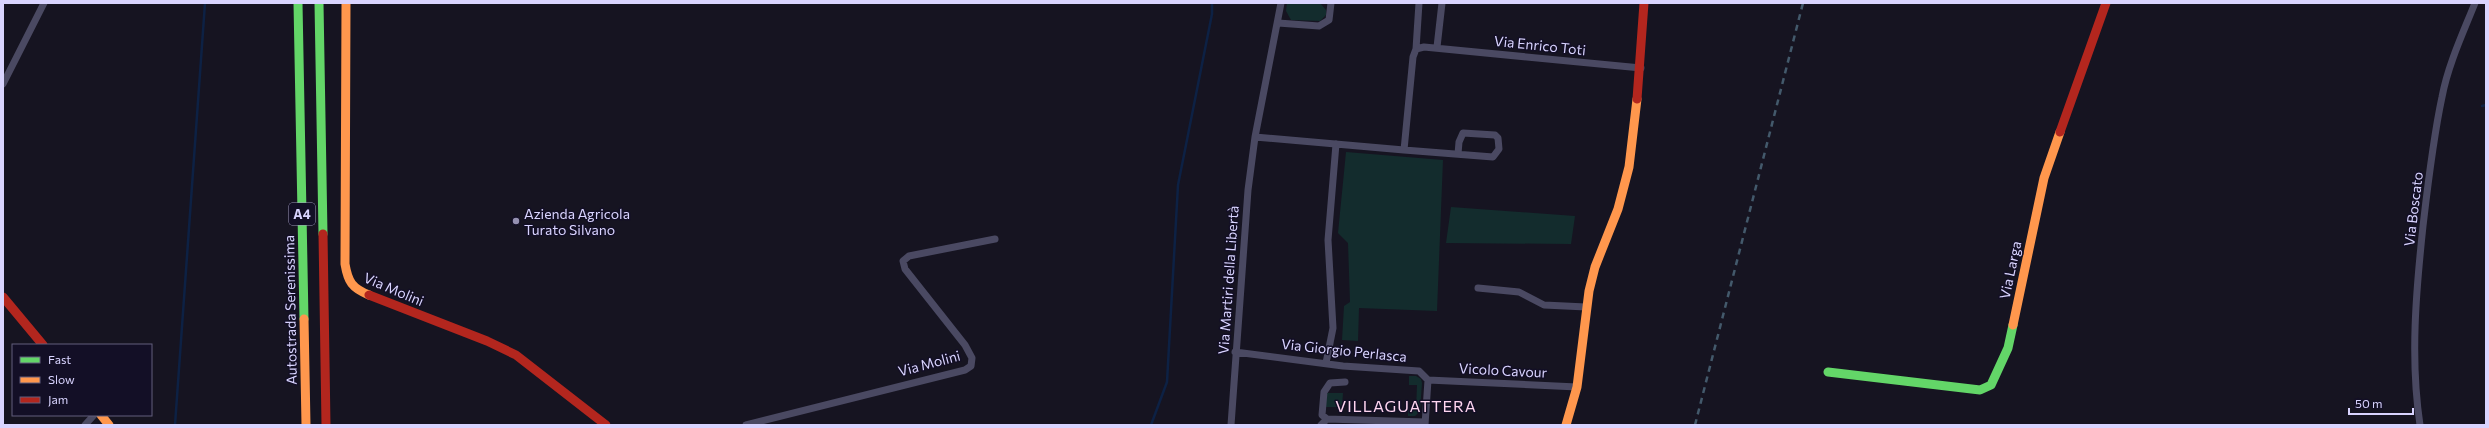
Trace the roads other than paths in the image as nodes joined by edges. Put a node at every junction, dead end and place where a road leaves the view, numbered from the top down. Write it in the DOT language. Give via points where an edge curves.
graph roads {
  1 [pos="44,3"];
  2 [pos="298,3"];
  3 [pos="319,3"];
  4 [pos="346,3"];
  5 [pos="1282,3"];
  6 [pos="1331,3"];
  7 [pos="1419,3"];
  8 [pos="1442,3"];
  9 [pos="1644,3"];
  10 [pos="2106,3"];
  11 [pos="2475,3"];
  12 [pos="1278,23"];
  13 [pos="1437,47"];
  14 [pos="1416,49"];
  15 [pos="1641,68"];
  16 [pos="3,84"];
  17 [pos="1255,137"];
  18 [pos="1336,144"];
  19 [pos="1404,150"];
  20 [pos="1458,154"];
  21 [pos="995,239"];
  22 [pos="1478,288"];
  23 [pos="3,297"];
  24 [pos="1586,307"];
  25 [pos="42,344"];
  26 [pos="1235,352"];
  27 [pos="1326,363"];
  28 [pos="1828,372"];
  29 [pos="1428,380"];
  30 [pos="1345,382"];
  31 [pos="1577,387"];
  32 [pos="93,416"];
  33 [pos="102,416"];
  34 [pos="1326,419"];
  35 [pos="1425,424"];
  36 [pos="85,425"];
  37 [pos="109,425"];
  38 [pos="306,425"];
  39 [pos="326,425"];
  40 [pos="606,425"];
  41 [pos="746,425"];
  42 [pos="1231,425"];
  43 [pos="1321,425"];
  44 [pos="1566,425"];
  45 [pos="2420,425"];
  1 -- 16 [label="street"];
  2 -- 38 [label="main road, Autostrada Serenissima / A4"];
  3 -- 39 [label="main road, A4"];
  4 -- 40 [label="main road, Via Molini" via="345,264 348,281 356,290 487,341 516,355"];
  5 -- 12 [label="street, Via Martiri della Libertà"];
  6 -- 12 [label="street" via="1330,20 1325,24 1312,26"];
  7 -- 14 [label="street"];
  8 -- 13 [label="street"];
  9 -- 15 [label="main road"];
  10 -- 28 [label="main road, Via Larga" via="2044,178 2008,348 1992,385 1980,390"];
  11 -- 45 [label="street, Via Boscato" via="2442,96 2427,190 2418,273 2414,356"];
  12 -- 17 [label="street, Via Martiri della Libertà"];
  13 -- 14 [label="street, Via Enrico Toti"];
  13 -- 15 [label="street, Via Enrico Toti"];
  14 -- 19 [label="street" via="1413,57"];
  15 -- 24 [label="main road" via="1629,167 1618,209 1595,267"];
  17 -- 18 [label="street"];
  17 -- 26 [label="street, Via Martiri della Libertà" via="1248,190"];
  18 -- 19 [label="street"];
  18 -- 27 [label="street" via="1328,240 1333,328"];
  19 -- 20 [label="street"];
  20 -- 20 [label="street" via="1463,133 1495,135 1498,138 1499,149 1493,158"];
  21 -- 41 [label="street, Via Molini" via="909,256 903,261 905,269 965,345 972,358 971,366 964,370"];
  22 -- 24 [label="street" via="1518,292 1544,305"];
  23 -- 25 [label="main road"];
  24 -- 31 [label="main road"];
  26 -- 27 [label="street, Via Giorgio Perlasca"];
  26 -- 42 [label="street, Via Martiri della Libertà"];
  27 -- 29 [label="street, Via Giorgio Perlasca" via="1419,371"];
  29 -- 31 [label="street, Vicolo Cavour"];
  29 -- 35 [label="street"];
  30 -- 34 [label="street" via="1330,383 1324,392 1322,415"];
  31 -- 44 [label="main road"];
  32 -- 36 [label="street"];
  33 -- 37 [label="main road"];
  34 -- 35 [label="street"];
  34 -- 43 [label="street"];
}
